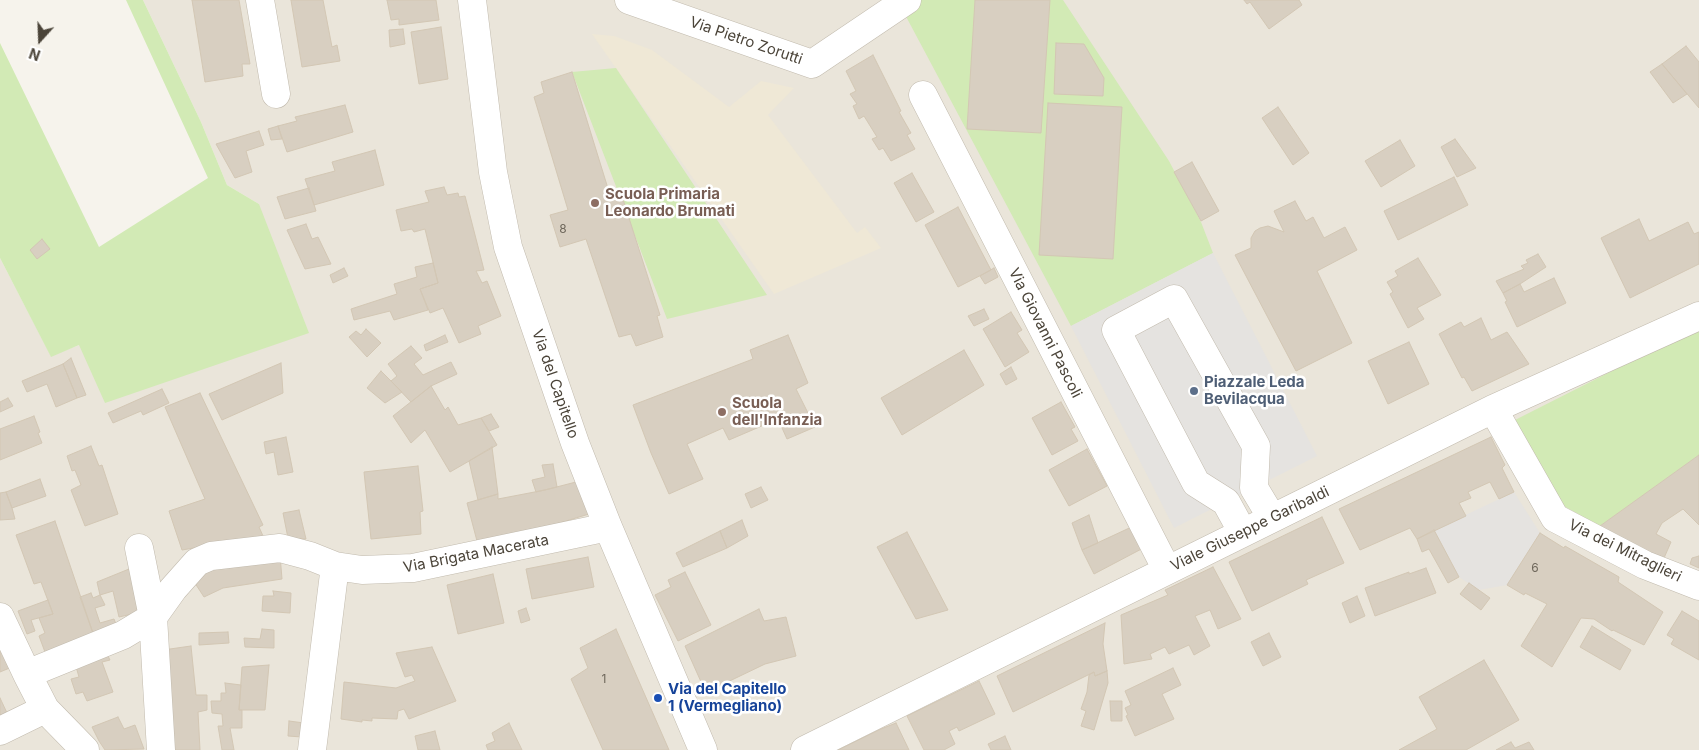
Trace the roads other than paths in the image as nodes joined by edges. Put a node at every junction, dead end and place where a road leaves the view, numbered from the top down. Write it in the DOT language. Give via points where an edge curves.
graph roads {
  1 [pos="260,0"];
  2 [pos="472,0"];
  3 [pos="629,0"];
  4 [pos="907,0"];
  5 [pos="276,94"];
  6 [pos="923,95"];
  7 [pos="1699,316"];
  8 [pos="1493,409"];
  9 [pos="1272,518"];
  10 [pos="608,528"];
  11 [pos="1244,532"];
  12 [pos="139,548"];
  13 [pos="335,566"];
  14 [pos="1167,570"];
  15 [pos="1699,586"];
  16 [pos="0,617"];
  17 [pos="153,617"];
  18 [pos="27,674"];
  19 [pos="45,709"];
  20 [pos="0,731"];
  21 [pos="85,750"];
  22 [pos="161,750"];
  23 [pos="312,750"];
  24 [pos="703,750"];
  25 [pos="805,750"];
  1 -- 5 [label="street"];
  2 -- 10 [label="street, Via del Capitello" via="493,172 508,247 575,443"];
  3 -- 4 [label="street, Via Pietro Zorutti" via="812,64"];
  6 -- 14 [label="street, Via Giovanni Pascoli"];
  7 -- 8 [label="street, Viale Giuseppe Garibaldi"];
  8 -- 9 [label="street, Viale Giuseppe Garibaldi"];
  8 -- 15 [label="street, Via dei Mitraglieri" via="1555,518 1645,565"];
  9 -- 11 [label="street, Viale Giuseppe Garibaldi"];
  9 -- 11 [label="street" via="1254,488 1256,446 1174,299 1116,330 1196,483 1226,502"];
  10 -- 13 [label="street, Via Brigata Macerata" via="413,568 362,570"];
  10 -- 24 [label="street, Via del Capitello"];
  11 -- 14 [label="street, Viale Giuseppe Garibaldi"];
  12 -- 17 [label="street"];
  13 -- 17 [label="street, Via Brigata Macerata" via="280,548 210,556 197,562"];
  13 -- 23 [label="street"];
  14 -- 25 [label="street, Viale Giuseppe Garibaldi"];
  16 -- 18 [label="street"];
  17 -- 18 [label="street, Via Brigata Macerata" via="123,635"];
  17 -- 22 [label="street"];
  18 -- 19 [label="street"];
  19 -- 20 [label="street"];
  19 -- 21 [label="street"];
}
